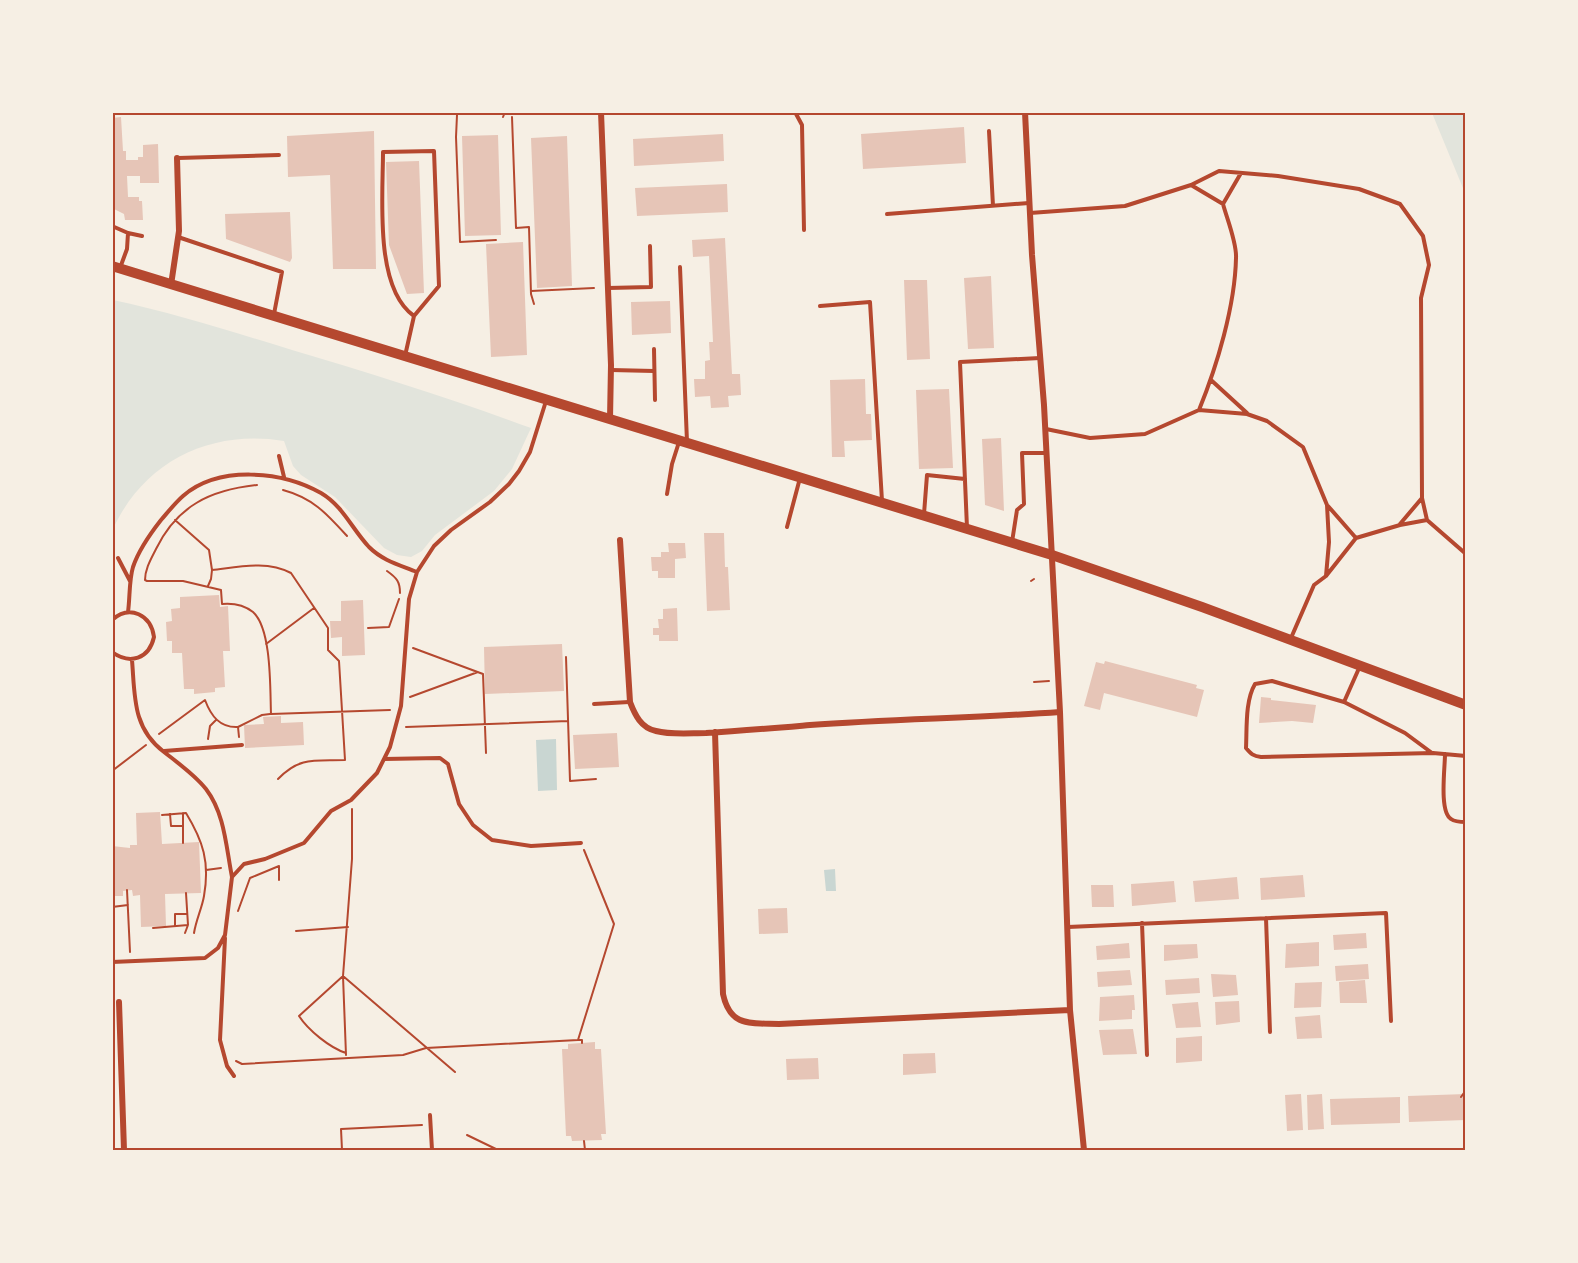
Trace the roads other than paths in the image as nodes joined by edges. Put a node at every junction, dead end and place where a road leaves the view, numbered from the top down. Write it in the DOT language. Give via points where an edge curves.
graph roads {
  1 [pos="601,112"];
  2 [pos="795,112"];
  3 [pos="1025,112"];
  4 [pos="989,131"];
  5 [pos="279,155"];
  6 [pos="177,158"];
  7 [pos="1241,173"];
  8 [pos="1191,185"];
  9 [pos="1029,203"];
  10 [pos="1223,204"];
  11 [pos="993,206"];
  12 [pos="1030,213"];
  13 [pos="887,214"];
  14 [pos="112,226"];
  15 [pos="804,230"];
  16 [pos="128,233"];
  17 [pos="142,236"];
  18 [pos="178,237"];
  19 [pos="650,246"];
  20 [pos="680,267"];
  21 [pos="116,268"];
  22 [pos="171,285"];
  23 [pos="608,288"];
  24 [pos="820,306"];
  25 [pos="274,316"];
  26 [pos="414,316"];
  27 [pos="654,349"];
  28 [pos="405,356"];
  29 [pos="1040,358"];
  30 [pos="611,370"];
  31 [pos="654,371"];
  32 [pos="1211,380"];
  33 [pos="546,400"];
  34 [pos="655,400"];
  35 [pos="1199,410"];
  36 [pos="1247,414"];
  37 [pos="610,419"];
  38 [pos="1045,429"];
  39 [pos="683,442"];
  40 [pos="1046,453"];
  41 [pos="279,456"];
  42 [pos="284,477"];
  43 [pos="800,477"];
  44 [pos="965,479"];
  45 [pos="667,494"];
  46 [pos="1422,498"];
  47 [pos="882,502"];
  48 [pos="1327,505"];
  49 [pos="924,515"];
  50 [pos="1427,520"];
  51 [pos="1400,525"];
  52 [pos="787,527"];
  53 [pos="967,528"];
  54 [pos="1356,538"];
  55 [pos="620,540"];
  56 [pos="1012,542"];
  57 [pos="1466,554"];
  58 [pos="1052,555"];
  59 [pos="118,558"];
  60 [pos="417,572"];
  61 [pos="1326,576"];
  62 [pos="131,583"];
  63 [pos="128,612"];
  64 [pos="112,620"];
  65 [pos="1291,640"];
  66 [pos="112,652"];
  67 [pos="132,660"];
  68 [pos="1360,665"];
  69 [pos="630,702"];
  70 [pos="1344,702"];
  71 [pos="594,704"];
  72 [pos="1466,705"];
  73 [pos="1060,712"];
  74 [pos="715,732"];
  75 [pos="241,745"];
  76 [pos="163,752"];
  77 [pos="1433,753"];
  78 [pos="1445,754"];
  79 [pos="1466,756"];
  80 [pos="384,759"];
  81 [pos="1466,822"];
  82 [pos="580,843"];
  83 [pos="232,877"];
  84 [pos="1266,918"];
  85 [pos="1142,923"];
  86 [pos="1068,927"];
  87 [pos="225,931"];
  88 [pos="112,962"];
  89 [pos="119,1002"];
  90 [pos="1070,1010"];
  91 [pos="1391,1022"];
  92 [pos="1270,1032"];
  93 [pos="1147,1055"];
  94 [pos="234,1076"];
  95 [pos="430,1116"];
  96 [pos="124,1150"];
  97 [pos="432,1150"];
  98 [pos="1084,1150"];
  1 -- 23 [label="street"];
  2 -- 15 [label="lane" via="802,125"];
  3 -- 9 [label="street"];
  4 -- 11 [label="lane"];
  5 -- 6 [label="lane"];
  6 -- 18 [label="street"];
  7 -- 8 [label="lane" via="1219,171"];
  7 -- 10 [label="lane"];
  7 -- 46 [label="lane" via="1359,189 1400,204 1424,236 1429,265 1420,298"];
  8 -- 10 [label="lane"];
  8 -- 12 [label="lane" via="1125,206"];
  9 -- 11 [label="lane"];
  9 -- 12 [label="street"];
  10 -- 32 [label="lane" via="1236,256 1229,310"];
  11 -- 13 [label="lane"];
  12 -- 29 [label="street"];
  14 -- 16 [label="lane"];
  16 -- 17 [label="lane"];
  16 -- 21 [label="lane" via="127,249"];
  18 -- 22 [label="street"];
  18 -- 25 [label="lane" via="282,272"];
  19 -- 23 [label="lane" via="651,287"];
  20 -- 39 [label="lane"];
  21 -- 22 [label="main road"];
  22 -- 25 [label="main road"];
  23 -- 30 [label="street"];
  24 -- 47 [label="lane" via="870,302"];
  25 -- 28 [label="main road"];
  26 -- 26 [label="lane" via="439,286 434,151 383,152 387,268 404,308"];
  26 -- 28 [label="lane"];
  27 -- 31 [label="lane"];
  28 -- 33 [label="main road"];
  29 -- 38 [label="street"];
  29 -- 44 [label="lane" via="960,362"];
  30 -- 31 [label="lane"];
  30 -- 37 [label="street"];
  31 -- 34 [label="lane"];
  32 -- 35 [label="lane"];
  32 -- 36 [label="lane"];
  33 -- 37 [label="main road"];
  33 -- 60 [label="lane" via="530,452 514,477 490,502 434,546"];
  35 -- 36 [label="lane"];
  35 -- 38 [label="lane" via="1145,434 1090,438"];
  36 -- 48 [label="lane" via="1267,421 1303,447"];
  37 -- 39 [label="main road"];
  38 -- 40 [label="street"];
  39 -- 43 [label="main road"];
  39 -- 45 [label="lane" via="672,464"];
  40 -- 56 [label="lane" via="1022,453 1024,504 1017,510"];
  40 -- 58 [label="street"];
  41 -- 42 [label="lane"];
  42 -- 60 [label="lane" via="322,494 344,511 370,548 386,560"];
  42 -- 62 [label="lane" via="243,475 204,484 184,495 148,536 133,568"];
  43 -- 47 [label="main road"];
  43 -- 52 [label="lane"];
  44 -- 49 [label="lane" via="927,475"];
  44 -- 53 [label="lane"];
  46 -- 50 [label="lane"];
  46 -- 51 [label="lane"];
  47 -- 49 [label="main road"];
  48 -- 54 [label="lane"];
  48 -- 61 [label="lane"];
  49 -- 53 [label="main road"];
  50 -- 51 [label="lane"];
  50 -- 57 [label="lane"];
  51 -- 54 [label="lane"];
  53 -- 56 [label="main road"];
  54 -- 61 [label="lane"];
  55 -- 69 [label="street"];
  56 -- 58 [label="main road"];
  58 -- 65 [label="main road"];
  58 -- 73 [label="street"];
  59 -- 62 [label="lane"];
  60 -- 80 [label="lane" via="409,599 400,710"];
  61 -- 65 [label="lane" via="1314,585"];
  62 -- 63 [label="lane"];
  63 -- 64 [label="lane"];
  63 -- 67 [label="lane" via="150,622 154,638 148,652"];
  65 -- 68 [label="main road"];
  66 -- 67 [label="lane"];
  67 -- 76 [label="lane" via="141,724"];
  68 -- 70 [label="lane"];
  68 -- 72 [label="main road"];
  69 -- 71 [label="lane"];
  69 -- 74 [label="street" via="642,723 658,732"];
  70 -- 77 [label="lane" via="1405,733"];
  70 -- 77 [label="lane" via="1272,681 1255,684 1250,694 1246,748 1261,757"];
  73 -- 74 [label="street"];
  73 -- 86 [label="street"];
  74 -- 90 [label="street" via="723,994 731,1014 746,1022 779,1024"];
  75 -- 76 [label="lane"];
  76 -- 83 [label="lane" via="206,788 221,817"];
  77 -- 78 [label="lane"];
  78 -- 79 [label="lane"];
  78 -- 81 [label="lane" via="1444,805 1452,820"];
  80 -- 82 [label="lane" via="440,758 448,764 459,804 473,825 492,840 531,846"];
  80 -- 83 [label="lane" via="377,773 351,800 331,811 304,843 244,864"];
  83 -- 87 [label="lane"];
  84 -- 85 [label="lane"];
  84 -- 91 [label="lane" via="1386,912"];
  84 -- 92 [label="lane"];
  85 -- 86 [label="lane"];
  85 -- 93 [label="lane"];
  86 -- 90 [label="street"];
  87 -- 88 [label="lane" via="218,948 205,958"];
  87 -- 94 [label="lane" via="220,1040"];
  89 -- 96 [label="street"];
  90 -- 98 [label="street"];
  95 -- 97 [label="lane"];
}
